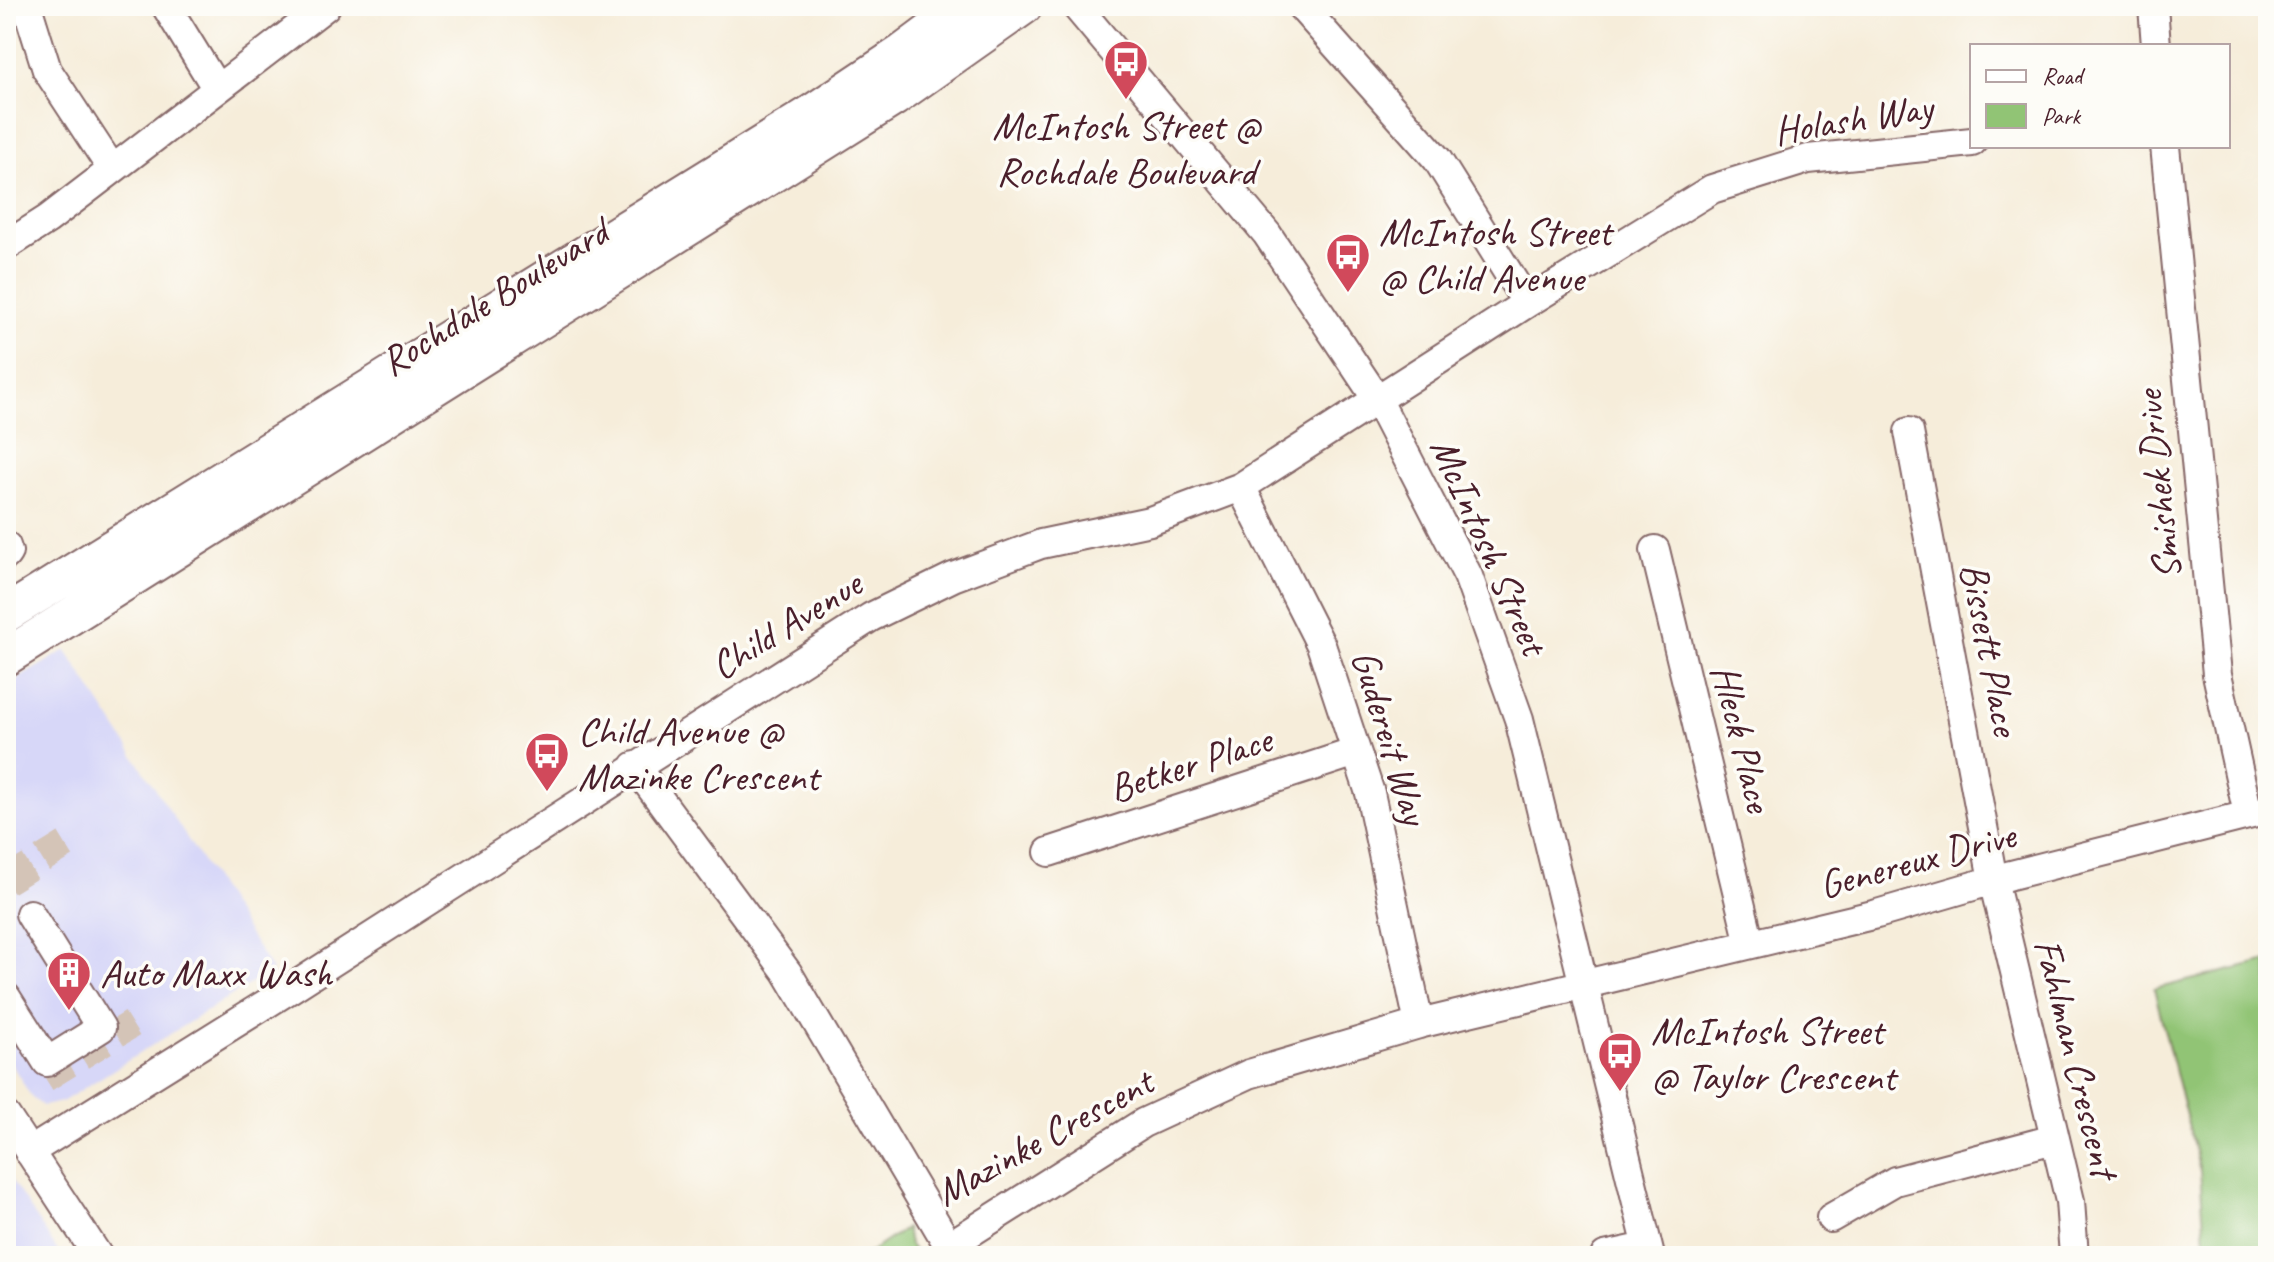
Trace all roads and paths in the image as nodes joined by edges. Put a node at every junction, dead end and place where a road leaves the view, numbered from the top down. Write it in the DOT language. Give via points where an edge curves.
graph roads {
  1 [pos="27,6"];
  2 [pos="166,6"];
  3 [pos="326,6"];
  4 [pos="965,6"];
  5 [pos="1024,6"];
  6 [pos="1076,6"];
  7 [pos="1301,6"];
  8 [pos="2153,6"];
  9 [pos="2156,44"];
  10 [pos="217,89"];
  11 [pos="1970,142"];
  12 [pos="2165,148"];
  13 [pos="112,169"];
  14 [pos="6,246"];
  15 [pos="1527,303"];
  16 [pos="1377,399"];
  17 [pos="1909,432"];
  18 [pos="1241,487"];
  19 [pos="6,546"];
  20 [pos="1655,550"];
  21 [pos="6,555"];
  22 [pos="6,614"];
  23 [pos="6,657"];
  24 [pos="1356,752"];
  25 [pos="635,766"];
  26 [pos="2258,812"];
  27 [pos="1049,852"];
  28 [pos="1993,880"];
  29 [pos="30,914"];
  30 [pos="1750,944"];
  31 [pos="1585,984"];
  32 [pos="6,997"];
  33 [pos="6,1016"];
  34 [pos="1419,1024"];
  35 [pos="45,1078"];
  36 [pos="6,1116"];
  37 [pos="2054,1139"];
  38 [pos="29,1152"];
  39 [pos="1831,1218"];
  40 [pos="1648,1251"];
  41 [pos="98,1256"];
  42 [pos="1605,1256"];
  43 [pos="2074,1256"];
  1 -- 13 [label="street" via="47,70"];
  2 -- 10 [label="street"];
  3 -- 10 [label="street"];
  4 -- 22 [label="main road, Rochdale Boulevard" via="809,115"];
  5 -- 23 [label="main road, Rochdale Boulevard" via="895,97"];
  6 -- 16 [label="street, McIntosh Street" via="1267,234"];
  7 -- 15 [label="street" via="1437,159"];
  8 -- 9 [label="street"];
  10 -- 13 [label="street"];
  11 -- 15 [label="street, Holash Way" via="1808,159 1712,189"];
  12 -- 26 [label="street, Smishek Drive" via="2217,674"];
  13 -- 14 [label="street"];
  15 -- 16 [label="street, Holash Way"];
  16 -- 18 [label="street, Child Avenue"];
  16 -- 31 [label="street, McIntosh Street" via="1468,576 1519,719"];
  17 -- 28 [label="street, Bissett Place"];
  18 -- 24 [label="street, Gudereit Way" via="1321,645"];
  18 -- 25 [label="street, Child Avenue" via="1150,521 1041,544 953,577 871,617"];
  19 -- 21 [label="street"];
  20 -- 30 [label="street, Hleck Place"];
  24 -- 27 [label="street, Betker Place"];
  24 -- 34 [label="street, Gudereit Way" via="1370,793"];
  25 -- 34 [label="street, Mazinke Crescent" via="787,972 949,1246 1143,1123 1249,1074"];
  25 -- 38 [label="street, Child Avenue"];
  26 -- 28 [label="street, Genereux Drive"];
  28 -- 30 [label="street, Genereux Drive"];
  28 -- 37 [label="street, Fahlman Crescent"];
  29 -- 32 [label="street" via="101,1028 47,1062"];
  30 -- 31 [label="street, Genereux Drive"];
  31 -- 34 [label="street, Mazinke Crescent"];
  31 -- 40 [label="street, McIntosh Street"];
  33 -- 35 [label="street"];
  36 -- 38 [label="street"];
  37 -- 39 [label="street" via="1895,1181"];
  37 -- 43 [label="street, Fahlman Crescent" via="2070,1201"];
  38 -- 41 [label="street"];
  40 -- 42 [label="street"];
}
